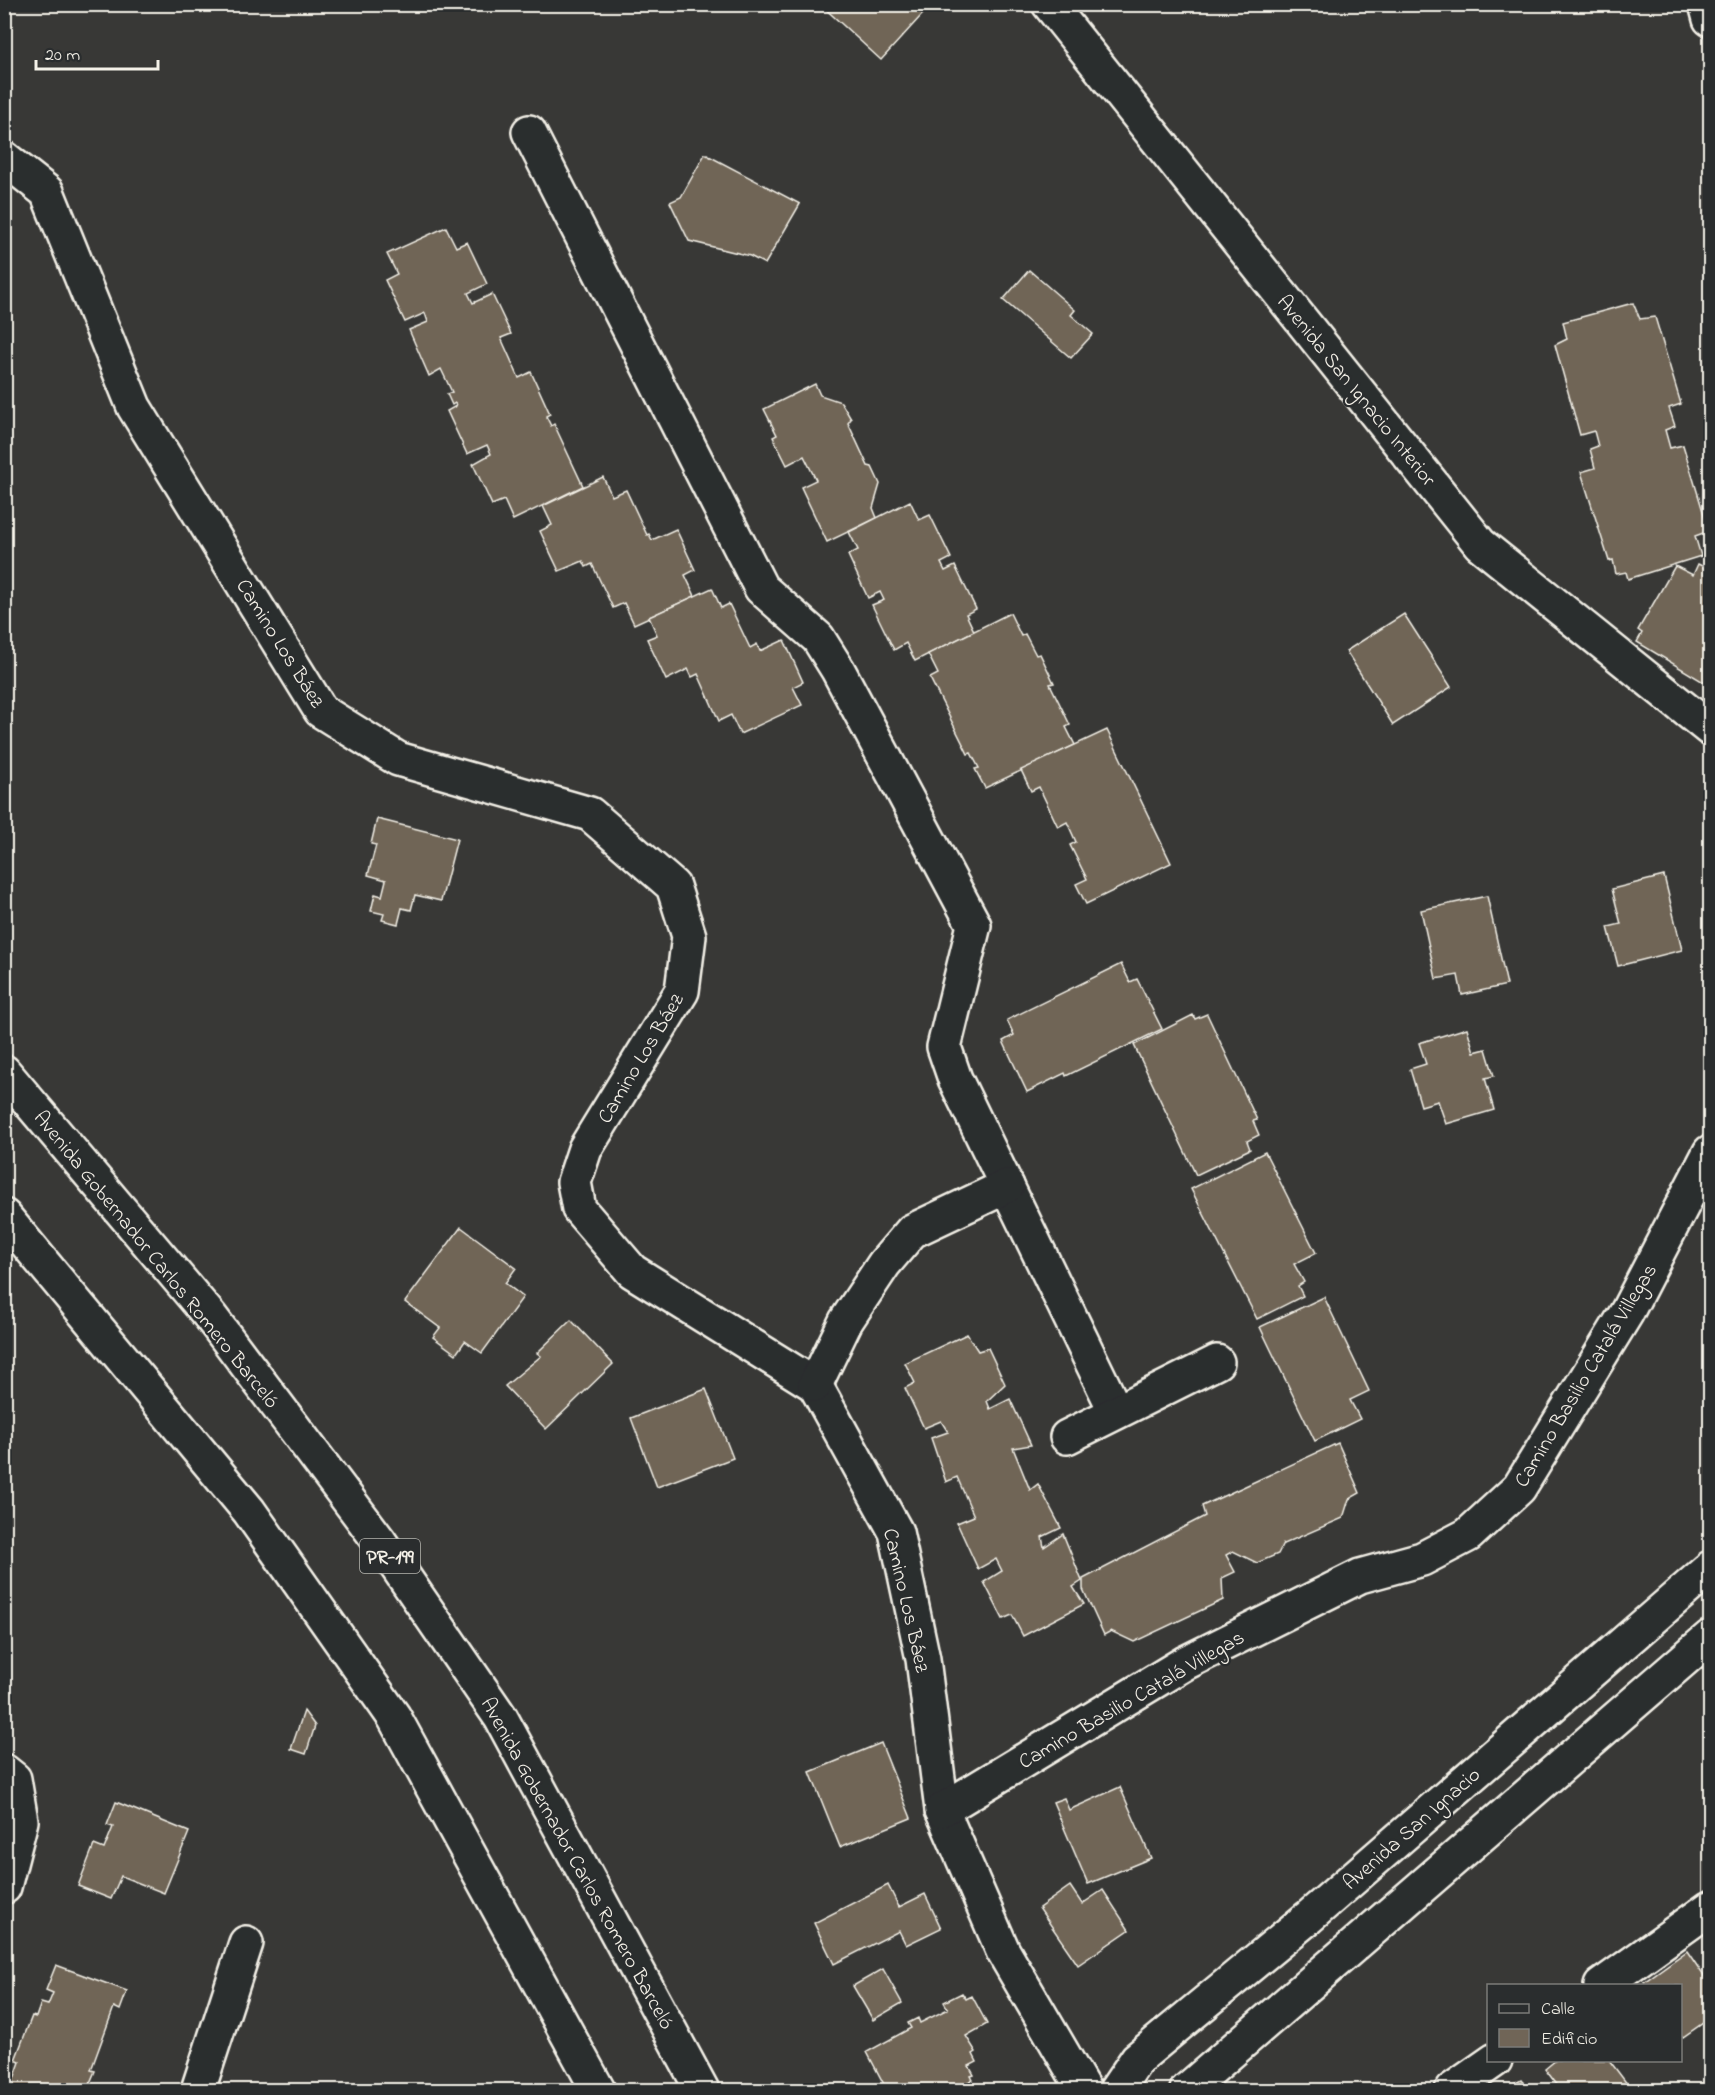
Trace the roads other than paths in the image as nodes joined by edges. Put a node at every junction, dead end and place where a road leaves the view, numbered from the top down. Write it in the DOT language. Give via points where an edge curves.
graph roads {
  1 [pos="1049,4"];
  2 [pos="1706,4"];
  3 [pos="1710,19"];
  4 [pos="529,132"];
  5 [pos="4,158"];
  6 [pos="1710,729"];
  7 [pos="4,1072"];
  8 [pos="1710,1152"];
  9 [pos="1007,1186"];
  10 [pos="4,1216"];
  11 [pos="1217,1362"];
  12 [pos="815,1385"];
  13 [pos="1116,1412"];
  14 [pos="1067,1437"];
  15 [pos="1710,1568"];
  16 [pos="1710,1637"];
  17 [pos="4,1771"];
  18 [pos="942,1810"];
  19 [pos="4,1887"];
  20 [pos="1710,1908"];
  21 [pos="246,1943"];
  22 [pos="1604,1984"];
  23 [pos="1494,2062"];
  24 [pos="198,2091"];
  25 [pos="598,2091"];
  26 [pos="702,2091"];
  27 [pos="1084,2091"];
  28 [pos="1116,2091"];
  29 [pos="1187,2091"];
  30 [pos="1452,2091"];
  1 -- 6 [label="street, Avenida San Ignacio Interior" via="1480,544"];
  2 -- 3 [label="street"];
  4 -- 9 [label="street" via="761,588 818,638 974,925 944,1047 955,1079"];
  5 -- 12 [label="street, Camino Los Báez" via="47,192 134,407 321,711 398,759 590,814 673,886 689,936 682,991 585,1149 574,1182 579,1209 632,1271"];
  7 -- 26 [label="street, Avenida Gobernador Carlos Romero Barceló / PR-199" via="210,1316 380,1542 501,1718"];
  8 -- 18 [label="street, Camino Basilio Catalá Villegas" via="1627,1312 1519,1488 1468,1535 1422,1560 1360,1576 1185,1663"];
  9 -- 12 [label="street" via="912,1231 884,1264 846,1321"];
  9 -- 13 [label="street"];
  10 -- 25 [label="street" via="249,1511 394,1717"];
  11 -- 13 [label="street"];
  12 -- 18 [label="street, Camino Los Báez" via="896,1532 923,1659"];
  13 -- 14 [label="street"];
  15 -- 28 [label="street, Avenida San Ignacio" via="1317,1909 1137,2059"];
  16 -- 29 [label="street"];
  17 -- 19 [label="street" via="14,1779 21,1821"];
  18 -- 27 [label="street, Camino Los Báez" via="1003,1951"];
  20 -- 22 [label="street"];
  21 -- 24 [label="street"];
  23 -- 30 [label="street"];
}
